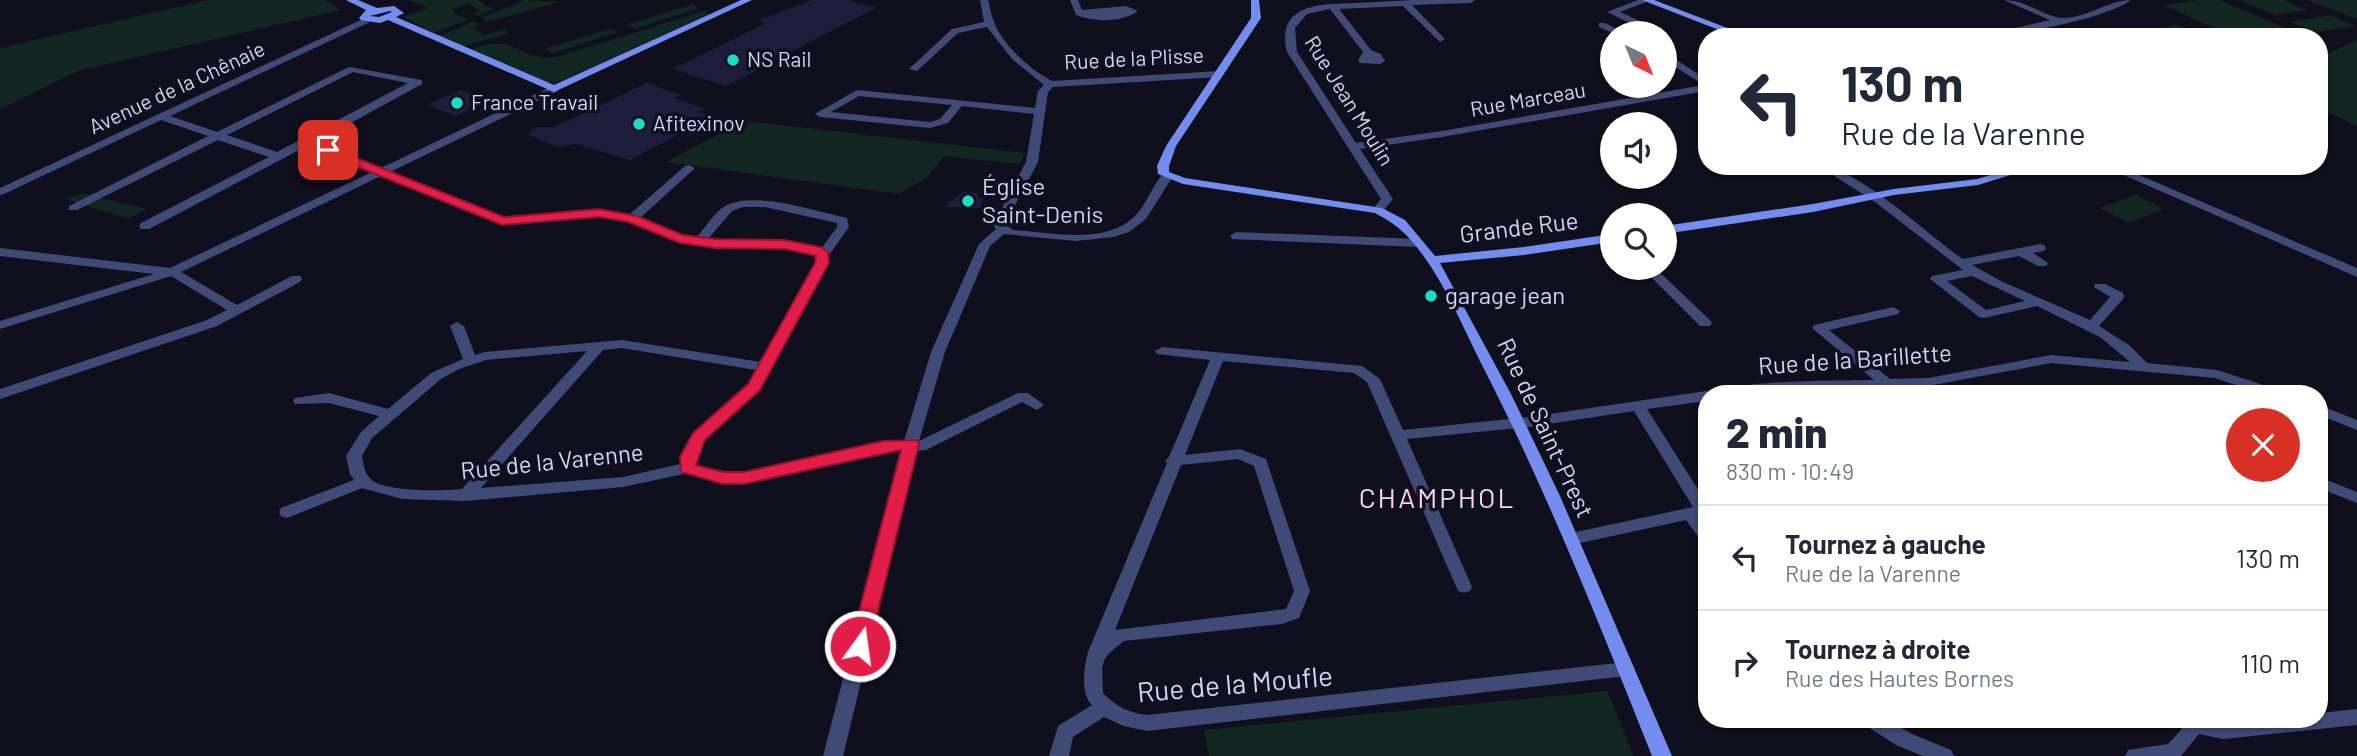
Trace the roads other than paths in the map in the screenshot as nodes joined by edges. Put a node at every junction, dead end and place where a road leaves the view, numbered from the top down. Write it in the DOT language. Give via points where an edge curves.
graph roads {
  1 [pos="350,0"];
  2 [pos="748,0"];
  3 [pos="984,0"];
  4 [pos="1074,0"];
  5 [pos="1255,0"];
  6 [pos="1471,0"];
  7 [pos="1647,0"];
  8 [pos="2008,0"];
  9 [pos="2127,0"];
  10 [pos="1405,3"];
  11 [pos="1332,6"];
  12 [pos="374,10"];
  13 [pos="1079,13"];
  14 [pos="390,18"];
  15 [pos="367,20"];
  16 [pos="1632,21"];
  17 [pos="2059,21"];
  18 [pos="990,23"];
  19 [pos="1722,28"];
  20 [pos="2025,28"];
  21 [pos="1440,39"];
  22 [pos="1368,52"];
  23 [pos="1677,65"];
  24 [pos="914,69"];
  25 [pos="1220,74"];
  26 [pos="1698,82"];
  27 [pos="1050,84"];
  28 [pos="554,89"];
  29 [pos="1698,89"];
  30 [pos="960,102"];
  31 [pos="1038,111"];
  32 [pos="161,117"];
  33 [pos="218,136"];
  34 [pos="307,142"];
  35 [pos="1355,146"];
  36 [pos="278,156"];
  37 [pos="689,168"];
  38 [pos="382,172"];
  39 [pos="1838,175"];
  40 [pos="2003,175"];
  41 [pos="2129,175"];
  42 [pos="1167,176"];
  43 [pos="1,191"];
  44 [pos="1871,196"];
  45 [pos="74,208"];
  46 [pos="1378,210"];
  47 [pos="632,219"];
  48 [pos="145,226"];
  49 [pos="1677,228"];
  50 [pos="1003,229"];
  51 [pos="1236,236"];
  52 [pos="1600,240"];
  53 [pos="699,242"];
  54 [pos="1418,243"];
  55 [pos="2040,248"];
  56 [pos="0,252"];
  57 [pos="2022,252"];
  58 [pos="823,255"];
  59 [pos="1431,260"];
  60 [pos="2042,262"];
  61 [pos="1961,263"];
  62 [pos="172,272"];
  63 [pos="1973,272"];
  64 [pos="2357,273"];
  65 [pos="296,279"];
  66 [pos="1660,280"];
  67 [pos="2100,287"];
  68 [pos="2035,303"];
  69 [pos="235,309"];
  70 [pos="1893,311"];
  71 [pos="1705,323"];
  72 [pos="0,325"];
  73 [pos="457,326"];
  74 [pos="2092,326"];
  75 [pos="599,346"];
  76 [pos="1162,351"];
  77 [pos="1218,356"];
  78 [pos="470,360"];
  79 [pos="2141,365"];
  80 [pos="765,367"];
  81 [pos="1889,385"];
  82 [pos="2250,385"];
  83 [pos="0,394"];
  84 [pos="1698,397"];
  85 [pos="300,401"];
  86 [pos="1037,405"];
  87 [pos="1637,406"];
  88 [pos="388,414"];
  89 [pos="2328,414"];
  90 [pos="1519,422"];
  91 [pos="2357,425"];
  92 [pos="1399,438"];
  93 [pos="911,444"];
  94 [pos="1172,461"];
  95 [pos="688,468"];
  96 [pos="363,482"];
  97 [pos="2328,486"];
  98 [pos="465,496"];
  99 [pos="2357,498"];
  100 [pos="1698,509"];
  101 [pos="1698,511"];
  102 [pos="288,513"];
  103 [pos="1571,539"];
  104 [pos="1464,587"];
  105 [pos="1097,652"];
  106 [pos="1626,669"];
  107 [pos="1103,706"];
  108 [pos="2357,717"];
  109 [pos="2328,720"];
  110 [pos="1885,728"];
  111 [pos="2190,728"];
  112 [pos="2211,728"];
  113 [pos="2252,728"];
  114 [pos="833,756"];
  115 [pos="1059,756"];
  116 [pos="1662,756"];
  117 [pos="1944,756"];
  118 [pos="2135,756"];
  1 -- 12 [label="street"];
  2 -- 28 [label="street"];
  3 -- 18 [label="street"];
  4 -- 13 [label="street"];
  5 -- 25 [label="street" via="1256,18"];
  6 -- 10 [label="street, Rue Jean Moulin"];
  7 -- 16 [label="street" via="1612,12"];
  7 -- 19 [label="street"];
  8 -- 17 [label="street"];
  9 -- 17 [label="street" via="2108,10"];
  10 -- 11 [label="street, Rue Jean Moulin"];
  10 -- 21 [label="street"];
  11 -- 22 [label="street"];
  11 -- 35 [label="street, Rue Jean Moulin" via="1299,14 1288,40"];
  12 -- 14 [label="street" via="398,10"];
  12 -- 15 [label="street" via="364,16"];
  14 -- 15 [label="street"];
  14 -- 28 [label="street"];
  15 -- 32 [label="street, Avenue de la Chênaie"];
  17 -- 20 [label="street"];
  18 -- 24 [label="street" via="955,31"];
  18 -- 27 [label="street" via="1033,75"];
  23 -- 26 [label="street"];
  25 -- 27 [label="street, Rue de la Plisse"];
  25 -- 42 [label="street" via="1165,158"];
  27 -- 31 [label="street" via="1043,91"];
  28 -- 38 [label="street"];
  29 -- 35 [label="street, Rue Marceau"];
  30 -- 30 [label="street" via="944,121 930,125 820,114 857,93"];
  30 -- 31 [label="street"];
  31 -- 50 [label="street" via="1032,162 999,225"];
  32 -- 33 [label="street"];
  32 -- 43 [label="street, Avenue de la Chênaie"];
  33 -- 34 [label="street" via="352,69 418,82"];
  33 -- 36 [label="street"];
  33 -- 45 [label="street"];
  34 -- 36 [label="street"];
  34 -- 38 [label="street"];
  35 -- 46 [label="street, Rue Jean Moulin" via="1387,199"];
  36 -- 48 [label="street"];
  37 -- 47 [label="street"];
  38 -- 47 [label="street" via="502,221 587,213"];
  38 -- 62 [label="street"];
  39 -- 44 [label="street"];
  40 -- 44 [label="street"];
  41 -- 64 [label="street"];
  42 -- 46 [label="street, Rue de Saint-Prest"];
  42 -- 50 [label="street" via="1138,221 1114,233 1010,233"];
  44 -- 49 [label="street"];
  44 -- 61 [label="street"];
  46 -- 54 [label="street, Rue de Saint-Prest" via="1399,222"];
  47 -- 53 [label="street" via="673,237"];
  50 -- 93 [label="street" via="985,244 941,344"];
  51 -- 54 [label="street"];
  52 -- 59 [label="street, Grande Rue"];
  53 -- 58 [label="street" via="785,244"];
  53 -- 58 [label="street" via="728,209 765,204 843,221"];
  54 -- 59 [label="street, Rue de Saint-Prest"];
  55 -- 57 [label="street"];
  56 -- 62 [label="street"];
  57 -- 60 [label="street"];
  57 -- 61 [label="street"];
  58 -- 80 [label="street"];
  59 -- 90 [label="street, Rue de Saint-Prest"];
  61 -- 63 [label="street"];
  62 -- 69 [label="street"];
  62 -- 72 [label="street"];
  63 -- 68 [label="street"];
  63 -- 68 [label="street" via="1936,279 1984,314"];
  65 -- 69 [label="street"];
  66 -- 71 [label="street"];
  67 -- 74 [label="street" via="2118,296"];
  68 -- 74 [label="street"];
  69 -- 83 [label="street" via="212,323"];
  70 -- 81 [label="street" via="1819,328"];
  73 -- 78 [label="street"];
  74 -- 79 [label="street"];
  75 -- 78 [label="street"];
  75 -- 80 [label="street" via="622,344"];
  75 -- 98 [label="street"];
  76 -- 77 [label="street"];
  77 -- 92 [label="street" via="1357,369 1373,379"];
  77 -- 94 [label="street, Rue de la Moufle"];
  78 -- 88 [label="street" via="436,376"];
  79 -- 81 [label="street, Rue de la Barillette" via="2051,359"];
  79 -- 82 [label="street, Rue de la Barillette" via="2217,374"];
  80 -- 95 [label="street" via="744,399 699,437 688,457"];
  84 -- 87 [label="street"];
  85 -- 88 [label="street" via="329,398"];
  86 -- 93 [label="street, Rue de la Varenne" via="1024,396 921,446"];
  87 -- 90 [label="street"];
  87 -- 100 [label="street"];
  88 -- 96 [label="street" via="366,435 354,456"];
  89 -- 91 [label="street"];
  90 -- 92 [label="street" via="1491,431"];
  90 -- 103 [label="street, Rue de Saint-Prest"];
  92 -- 104 [label="street"];
  93 -- 95 [label="street, Rue de la Varenne" via="883,446 744,478 723,478"];
  93 -- 114 [label="street"];
  94 -- 105 [label="street, Rue de la Moufle"];
  94 -- 105 [label="street" via="1240,454 1261,463 1301,600 1293,613 1282,617 1120,635"];
  95 -- 98 [label="street, Rue de la Varenne" via="623,482"];
  96 -- 98 [label="street, Rue de la Varenne" via="402,494"];
  96 -- 102 [label="street"];
  97 -- 99 [label="street"];
  101 -- 103 [label="street"];
  103 -- 106 [label="street, Rue de Saint-Prest"];
  105 -- 107 [label="street, Rue de la Moufle" via="1093,688"];
  106 -- 107 [label="street, Rue de la Moufle" via="1147,723 1129,722"];
  106 -- 116 [label="street, Rue de Saint-Prest"];
  107 -- 115 [label="street" via="1065,732"];
  108 -- 109 [label="street"];
  110 -- 117 [label="street"];
  111 -- 118 [label="street" via="2173,752"];
  112 -- 113 [label="street"];
}
